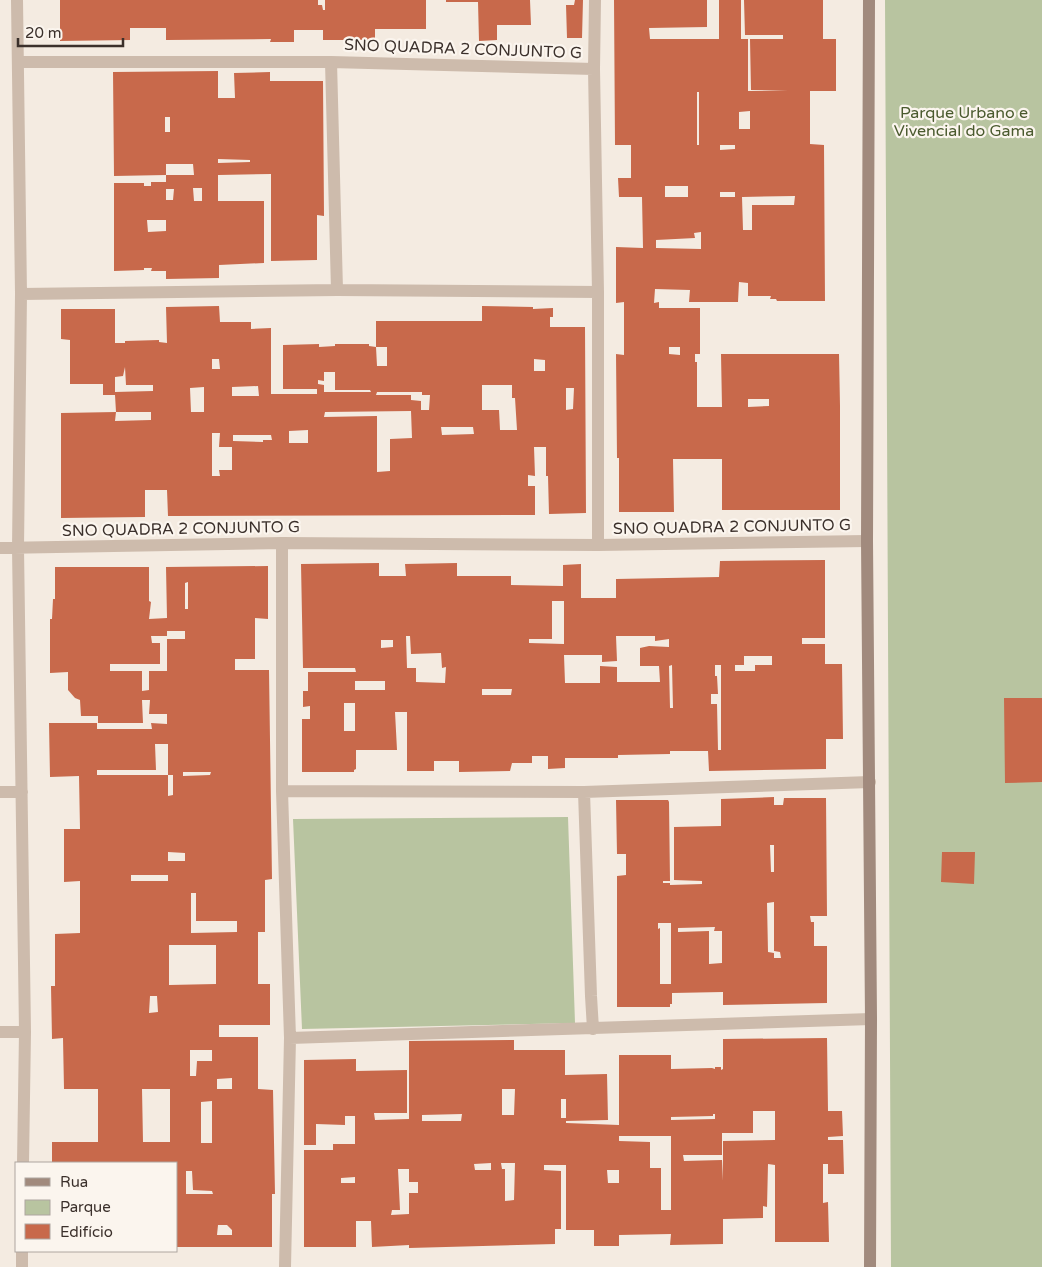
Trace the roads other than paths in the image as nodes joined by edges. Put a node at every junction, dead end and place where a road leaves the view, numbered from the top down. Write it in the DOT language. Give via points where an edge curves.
graph roads {
  1 [pos="17,0"];
  2 [pos="595,0"];
  3 [pos="869,0"];
  4 [pos="18,62"];
  5 [pos="331,62"];
  6 [pos="594,69"];
  7 [pos="337,290"];
  8 [pos="598,292"];
  9 [pos="21,294"];
  10 [pos="867,541"];
  11 [pos="282,543"];
  12 [pos="598,545"];
  13 [pos="0,548"];
  14 [pos="18,548"];
  15 [pos="870,782"];
  16 [pos="282,791"];
  17 [pos="0,792"];
  18 [pos="22,792"];
  19 [pos="584,792"];
  20 [pos="871,1019"];
  21 [pos="593,1029"];
  22 [pos="0,1032"];
  23 [pos="25,1032"];
  24 [pos="290,1038"];
  25 [pos="24,1162"];
  26 [pos="22,1252"];
  27 [pos="22,1267"];
  28 [pos="285,1267"];
  29 [pos="870,1267"];
  1 -- 4 [label="street"];
  2 -- 6 [label="street, SNO QUADRA 2 CONJUNTO G"];
  3 -- 10 [label="street"];
  4 -- 5 [label="street, SNO QUADRA 2 CONJUNTO G"];
  4 -- 9 [label="street"];
  5 -- 6 [label="street, SNO QUADRA 2 CONJUNTO G"];
  5 -- 7 [label="street, SNO QUADRA 2 CONJUNTO G"];
  6 -- 8 [label="street, SNO QUADRA 2 CONJUNTO G"];
  7 -- 8 [label="street"];
  7 -- 9 [label="street"];
  8 -- 12 [label="street, SNO QUADRA 2 CONJUNTO G"];
  9 -- 14 [label="street"];
  10 -- 12 [label="street, SNO QUADRA 2 CONJUNTO G"];
  10 -- 15 [label="street"];
  11 -- 12 [label="street, SNO QUADRA 2 CONJUNTO G"];
  11 -- 14 [label="street, SNO QUADRA 2 CONJUNTO G"];
  11 -- 16 [label="street"];
  13 -- 14 [label="street, SNO QUADRA 2 CONJUNTO G"];
  14 -- 18 [label="street"];
  15 -- 19 [label="street"];
  15 -- 20 [label="street"];
  16 -- 19 [label="street"];
  16 -- 24 [label="street"];
  17 -- 18 [label="street"];
  18 -- 23 [label="street"];
  19 -- 21 [label="street"];
  20 -- 21 [label="street"];
  20 -- 29 [label="street"];
  21 -- 24 [label="street"];
  22 -- 23 [label="street"];
  23 -- 25 [label="street"];
  24 -- 28 [label="street"];
  26 -- 27 [label="street"];
}
